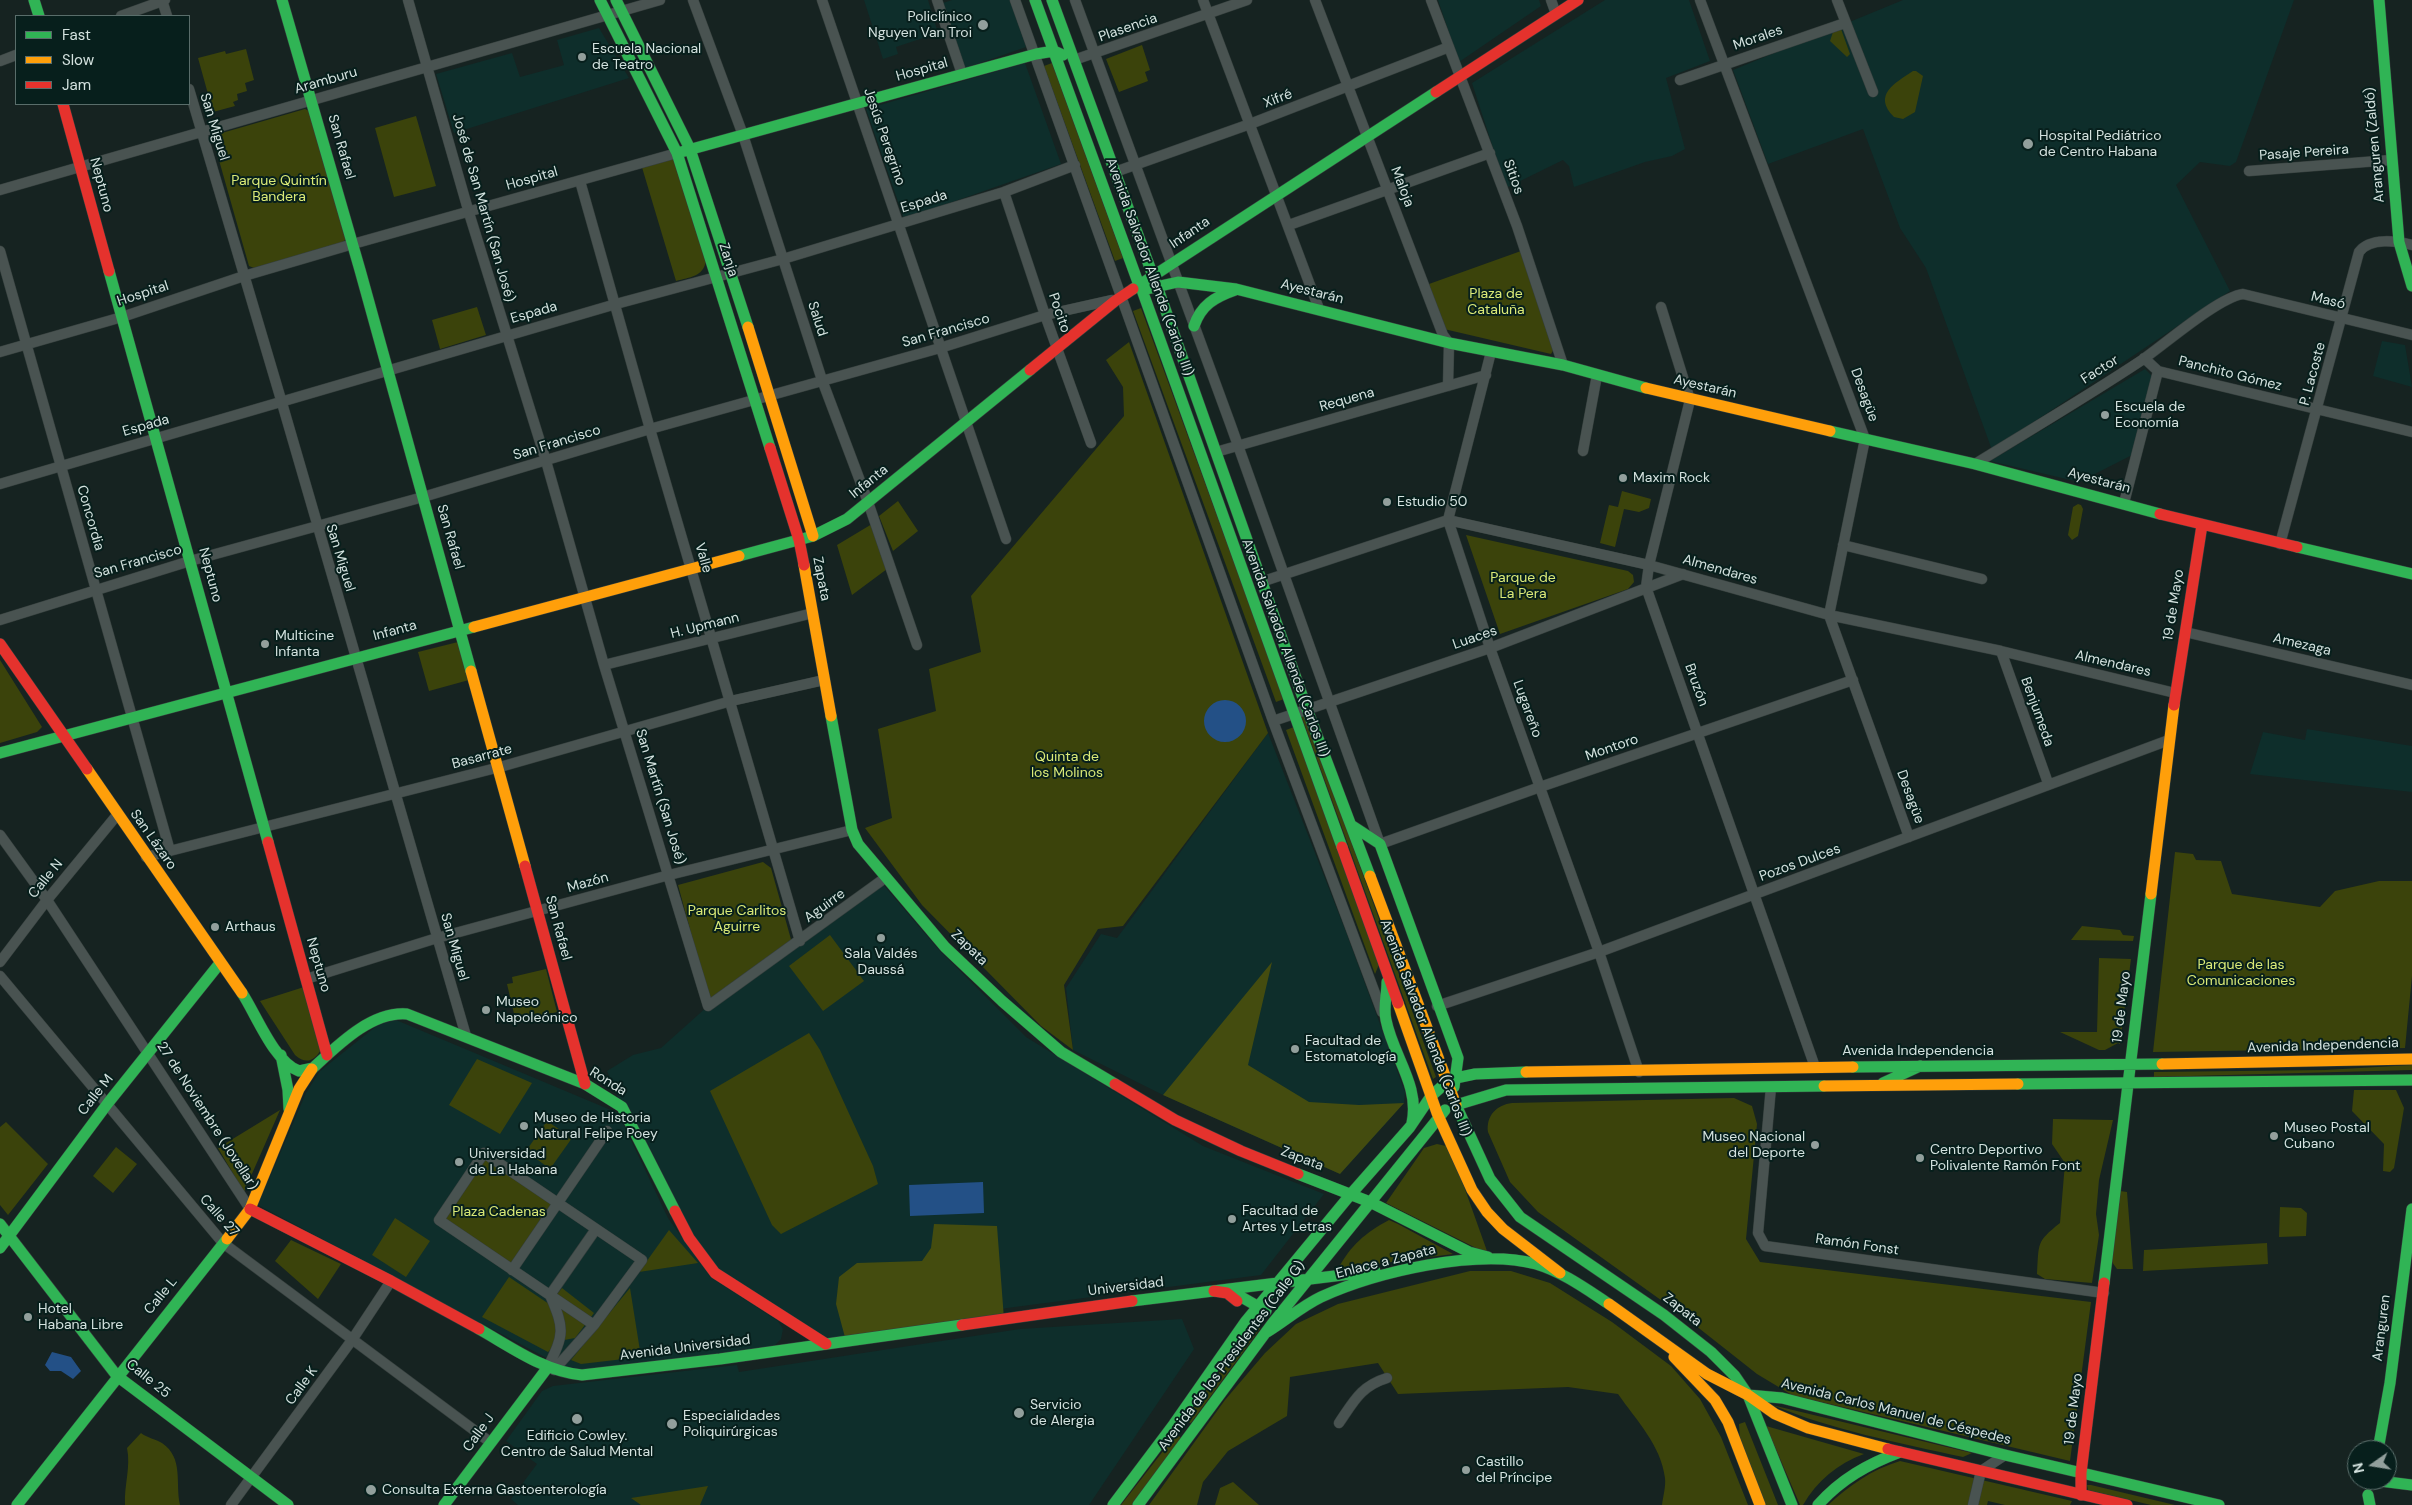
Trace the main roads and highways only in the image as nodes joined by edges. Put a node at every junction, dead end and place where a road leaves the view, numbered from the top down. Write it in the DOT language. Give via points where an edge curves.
graph roads {
  1 [pos="34,0"];
  2 [pos="282,0"];
  3 [pos="600,0"];
  4 [pos="616,0"];
  5 [pos="1035,0"];
  6 [pos="1052,0"];
  7 [pos="1578,0"];
  8 [pos="2379,0"];
  9 [pos="39,15"];
  10 [pos="1054,51"];
  11 [pos="1074,60"];
  12 [pos="63,105"];
  13 [pos="690,149"];
  14 [pos="677,153"];
  15 [pos="1135,272"];
  16 [pos="1155,281"];
  17 [pos="2412,286"];
  18 [pos="1140,288"];
  19 [pos="1236,289"];
  20 [pos="1194,326"];
  21 [pos="2202,524"];
  22 [pos="814,536"];
  23 [pos="798,540"];
  24 [pos="2412,574"];
  25 [pos="461,629"];
  26 [pos="0,644"];
  27 [pos="226,692"];
  28 [pos="62,736"];
  29 [pos="0,753"];
  30 [pos="1351,825"];
  31 [pos="220,963"];
  32 [pos="1386,970"];
  33 [pos="280,1055"];
  34 [pos="327,1055"];
  35 [pos="1458,1058"];
  36 [pos="2412,1059"];
  37 [pos="2130,1064"];
  38 [pos="1920,1066"];
  39 [pos="313,1068"];
  40 [pos="1486,1073"];
  41 [pos="1451,1080"];
  42 [pos="2412,1080"];
  43 [pos="585,1084"];
  44 [pos="2128,1084"];
  45 [pos="1877,1086"];
  46 [pos="299,1089"];
  47 [pos="1431,1096"];
  48 [pos="1454,1100"];
  49 [pos="289,1113"];
  50 [pos="1440,1113"];
  51 [pos="1410,1127"];
  52 [pos="1448,1136"];
  53 [pos="1350,1194"];
  54 [pos="1370,1202"];
  55 [pos="250,1209"];
  56 [pos="2412,1209"];
  57 [pos="0,1224"];
  58 [pos="1536,1228"];
  59 [pos="9,1236"];
  60 [pos="0,1248"];
  61 [pos="1493,1258"];
  62 [pos="1430,1265"];
  63 [pos="1560,1272"];
  64 [pos="1308,1280"];
  65 [pos="1276,1285"];
  66 [pos="1229,1290"];
  67 [pos="1214,1291"];
  68 [pos="1258,1306"];
  69 [pos="790,1323"];
  70 [pos="1269,1328"];
  71 [pos="1240,1329"];
  72 [pos="791,1335"];
  73 [pos="826,1344"];
  74 [pos="1663,1345"];
  75 [pos="793,1349"];
  76 [pos="778,1351"];
  77 [pos="551,1368"];
  78 [pos="569,1374"];
  79 [pos="117,1376"];
  80 [pos="538,1381"];
  81 [pos="1748,1395"];
  82 [pos="1174,1424"];
  83 [pos="1190,1436"];
  84 [pos="2380,1440"];
  85 [pos="1900,1452"];
  86 [pos="2081,1473"];
  87 [pos="2397,1483"];
  88 [pos="2412,1485"];
  89 [pos="2081,1494"];
  90 [pos="2205,1503"];
  91 [pos="17,1505"];
  92 [pos="288,1505"];
  93 [pos="444,1505"];
  94 [pos="1113,1505"];
  95 [pos="1138,1505"];
  96 [pos="1760,1505"];
  97 [pos="1792,1505"];
  98 [pos="1818,1505"];
  99 [pos="2127,1505"];
  100 [pos="2219,1505"];
  1 -- 9 [label="main road"];
  2 -- 25 [label="main road, San Rafael"];
  3 -- 14 [label="main road, Zanja"];
  4 -- 13 [label="main road, Zanja"];
  5 -- 10 [label="main road, Avenida Salvador Allende (Carlos III)"];
  6 -- 11 [label="main road, Avenida Salvador Allende (Carlos III)"];
  7 -- 16 [label="main road, Infanta" via="1171,264"];
  8 -- 17 [label="main road, Aranguren (Zaldó)" via="2399,242"];
  10 -- 11 [label="main road"];
  10 -- 13 [label="main road, Hospital"];
  10 -- 15 [label="main road, Avenida Salvador Allende (Carlos III)"];
  11 -- 16 [label="main road, Avenida Salvador Allende (Carlos III)"];
  12 -- 27 [label="main road, Neptuno"];
  13 -- 14 [label="main road, Hospital"];
  13 -- 22 [label="main road, Zanja"];
  14 -- 23 [label="main road, Zanja"];
  15 -- 16 [label="main road"];
  15 -- 18 [label="main road, Avenida Salvador Allende (Carlos III)"];
  16 -- 18 [label="main road, Infanta"];
  16 -- 19 [label="main road, Ayestarán"];
  16 -- 30 [label="main road, Avenida Salvador Allende (Carlos III)"];
  18 -- 22 [label="main road, Infanta" via="1122,297 1056,349 847,519"];
  18 -- 32 [label="main road, Avenida Salvador Allende (Carlos III)"];
  19 -- 20 [label="main road" via="1210,300 1198,313"];
  19 -- 21 [label="main road, Ayestarán" via="1449,343 1563,366 1690,400 1975,464"];
  21 -- 24 [label="main road, Ayestarán"];
  21 -- 37 [label="main road, 19 de Mayo" via="2169,740"];
  22 -- 23 [label="main road, Infanta"];
  23 -- 25 [label="main road, Infanta"];
  23 -- 53 [label="main road, Zapata" via="852,830 858,844 885,878 945,947 1061,1052 1175,1120 1241,1151"];
  25 -- 27 [label="main road, Infanta"];
  25 -- 43 [label="main road, San Rafael"];
  26 -- 28 [label="main road, San Lázaro"];
  27 -- 28 [label="main road, Infanta"];
  27 -- 34 [label="main road, Neptuno"];
  28 -- 29 [label="main road, Infanta"];
  28 -- 31 [label="main road, San Lázaro"];
  30 -- 35 [label="main road" via="1380,844"];
  30 -- 41 [label="main road, Avenida Salvador Allende (Carlos III)"];
  31 -- 33 [label="main road, San Lázaro"];
  31 -- 59 [label="main road, Calle M" via="108,1103"];
  32 -- 47 [label="main road, Avenida Salvador Allende (Carlos III)"];
  32 -- 51 [label="main road" via="1385,1020 1413,1097 1414,1115"];
  33 -- 39 [label="main road, San Lázaro" via="294,1069"];
  33 -- 49 [label="main road, San Lázaro" via="288,1090"];
  34 -- 39 [label="main road, Ronda"];
  34 -- 43 [label="main road, Ronda" via="372,1021 394,1013 407,1014"];
  35 -- 40 [label="main road" via="1474,1070"];
  35 -- 41 [label="main road"];
  36 -- 37 [label="main road, Avenida Independencia"];
  37 -- 38 [label="main road, Avenida Independencia"];
  37 -- 44 [label="main road, 19 de Mayo"];
  38 -- 40 [label="main road, Avenida Independencia"];
  38 -- 45 [label="main road"];
  39 -- 46 [label="main road, Ronda"];
  40 -- 41 [label="main road, Avenida Independencia"];
  41 -- 47 [label="main road"];
  41 -- 48 [label="main road, Avenida Salvador Allende (Carlos III)"];
  42 -- 44 [label="main road"];
  43 -- 69 [label="main road, Ronda" via="622,1107 689,1238 715,1273"];
  44 -- 45 [label="main road"];
  44 -- 86 [label="main road, 19 de Mayo"];
  45 -- 48 [label="main road" via="1506,1090"];
  46 -- 49 [label="main road, Calle L"];
  47 -- 50 [label="main road, Avenida Salvador Allende (Carlos III)"];
  47 -- 51 [label="main road, Avenida de los Presidentes (Calle G)"];
  48 -- 50 [label="main road"];
  48 -- 52 [label="main road"];
  48 -- 58 [label="main road, Avenida Salvador Allende (Carlos III)" via="1493,1185 1507,1205"];
  49 -- 55 [label="main road, Calle L"];
  50 -- 51 [label="main road, Avenida de los Presidentes (Calle G)"];
  50 -- 52 [label="main road, Avenida Salvador Allende (Carlos III)"];
  50 -- 54 [label="main road, Avenida de los Presidentes (Calle G)"];
  51 -- 53 [label="main road, Avenida de los Presidentes (Calle G)"];
  52 -- 63 [label="main road, Avenida Salvador Allende (Carlos III)" via="1486,1211 1509,1235"];
  53 -- 54 [label="main road, Zapata"];
  53 -- 65 [label="main road, Avenida de los Presidentes (Calle G)"];
  54 -- 61 [label="main road" via="1469,1252"];
  54 -- 64 [label="main road, Avenida de los Presidentes (Calle G)"];
  55 -- 77 [label="main road, 27 de Noviembre (Jovellar)"];
  55 -- 79 [label="main road, Calle L"];
  56 -- 84 [label="main road, Aranguren"];
  57 -- 59 [label="main road, Calle 25"];
  58 -- 81 [label="main road, Zapata" via="1621,1282 1673,1321 1723,1362"];
  59 -- 60 [label="main road, Calle M"];
  59 -- 79 [label="main road, Calle 25"];
  61 -- 62 [label="main road, Enlace a Zapata"];
  61 -- 63 [label="main road" via="1535,1264"];
  62 -- 64 [label="main road, Universidad"];
  62 -- 70 [label="main road, Enlace a Zapata" via="1334,1290"];
  63 -- 74 [label="main road"];
  64 -- 65 [label="main road, Universidad"];
  64 -- 70 [label="main road, Avenida de los Presidentes (Calle G)"];
  65 -- 66 [label="main road, Universidad"];
  65 -- 68 [label="main road, Avenida de los Presidentes (Calle G)"];
  66 -- 67 [label="main road, Universidad"];
  66 -- 68 [label="main road"];
  67 -- 71 [label="main road" via="1228,1293 1235,1298 1242,1316"];
  67 -- 73 [label="main road, Universidad"];
  68 -- 70 [label="main road" via="1270,1316"];
  68 -- 71 [label="main road, Avenida de los Presidentes (Calle G)"];
  69 -- 72 [label="main road"];
  69 -- 73 [label="main road, Ronda"];
  70 -- 83 [label="main road, Avenida de los Presidentes (Calle G)"];
  71 -- 82 [label="main road, Avenida de los Presidentes (Calle G)"];
  72 -- 75 [label="main road"];
  72 -- 76 [label="main road" via="786,1346"];
  73 -- 75 [label="main road, Avenida Universidad"];
  74 -- 81 [label="main road" via="1706,1374"];
  74 -- 96 [label="main road" via="1715,1400 1728,1422"];
  75 -- 76 [label="main road, Avenida Universidad"];
  76 -- 78 [label="main road, Avenida Universidad" via="634,1370"];
  77 -- 78 [label="main road, Avenida Universidad"];
  77 -- 80 [label="main road, Calle J"];
  78 -- 80 [label="main road" via="552,1373"];
  79 -- 91 [label="main road, Calle L"];
  79 -- 92 [label="main road, Calle 25"];
  80 -- 93 [label="main road, Calle J"];
  81 -- 85 [label="main road" via="1775,1414 1808,1428"];
  81 -- 86 [label="main road, Avenida Carlos Manuel de Céspedes" via="1782,1398"];
  81 -- 97 [label="main road, Zapata"];
  82 -- 83 [label="main road"];
  82 -- 94 [label="main road, Avenida de los Presidentes (Calle G)"];
  83 -- 95 [label="main road, Avenida de los Presidentes (Calle G)"];
  85 -- 89 [label="main road"];
  85 -- 98 [label="main road" via="1868,1464 1840,1480"];
  86 -- 89 [label="main road, 19 de Mayo"];
  86 -- 90 [label="main road, Avenida Carlos Manuel de Céspedes"];
  87 -- 88 [label="main road"];
  89 -- 99 [label="main road"];
  90 -- 100 [label="main road, Avenida Carlos Manuel de Céspedes"];
}
